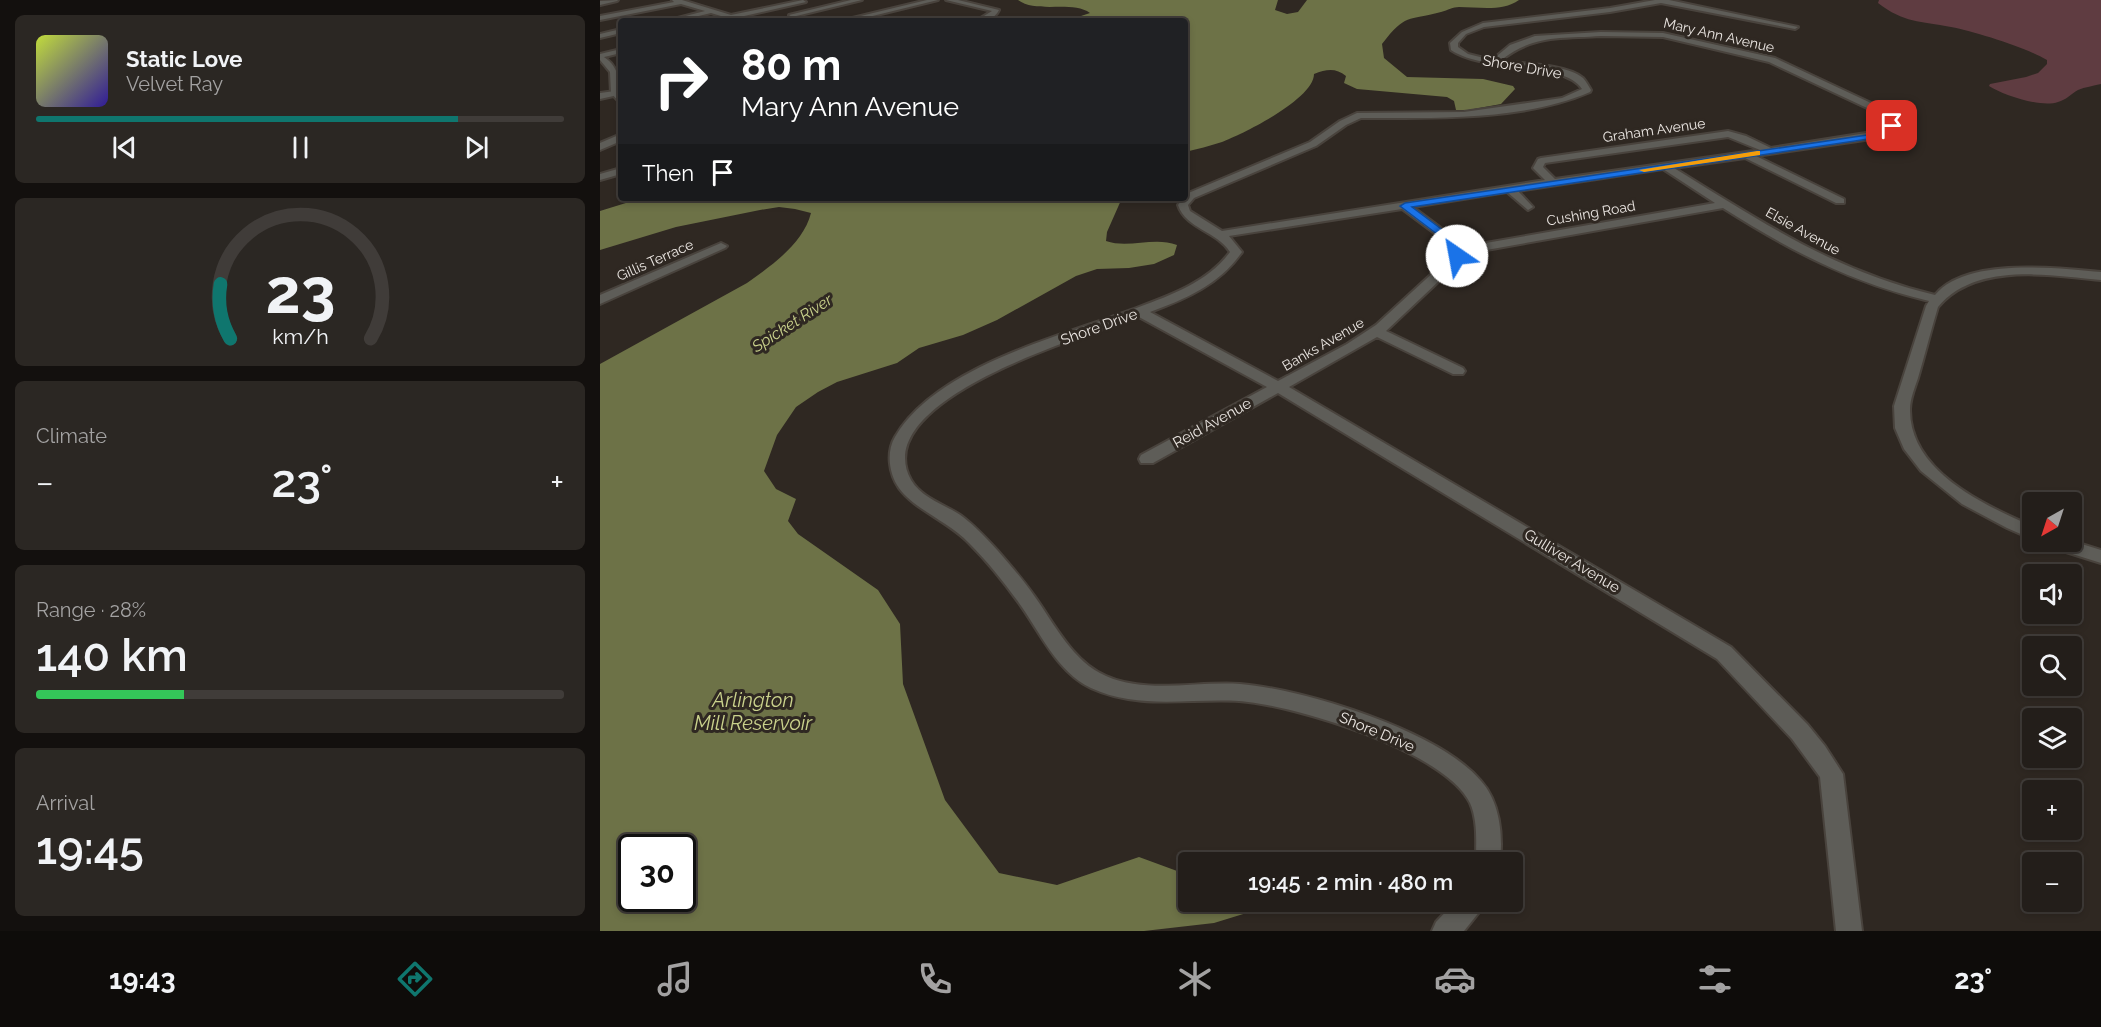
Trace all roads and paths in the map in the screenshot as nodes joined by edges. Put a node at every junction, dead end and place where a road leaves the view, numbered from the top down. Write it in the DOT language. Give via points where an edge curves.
graph roads {
  1 [pos="615,0"];
  2 [pos="859,0"];
  3 [pos="935,0"];
  4 [pos="950,0"];
  5 [pos="678,1"];
  6 [pos="1664,1"];
  7 [pos="803,2"];
  8 [pos="600,3"];
  9 [pos="710,12"];
  10 [pos="783,16"];
  11 [pos="600,18"];
  12 [pos="683,18"];
  13 [pos="856,18"];
  14 [pos="985,18"];
  15 [pos="1794,27"];
  16 [pos="618,32"];
  17 [pos="600,36"];
  18 [pos="618,52"];
  19 [pos="600,57"];
  20 [pos="1494,62"];
  21 [pos="615,93"];
  22 [pos="600,96"];
  23 [pos="618,97"];
  24 [pos="618,139"];
  25 [pos="600,147"];
  26 [pos="1770,151"];
  27 [pos="1746,155"];
  28 [pos="1665,166"];
  29 [pos="618,172"];
  30 [pos="600,177"];
  31 [pos="1553,182"];
  32 [pos="1510,189"];
  33 [pos="1188,199"];
  34 [pos="1185,201"];
  35 [pos="1840,201"];
  36 [pos="1726,204"];
  37 [pos="1405,206"];
  38 [pos="1528,207"];
  39 [pos="1222,234"];
  40 [pos="721,246"];
  41 [pos="1460,251"];
  42 [pos="2101,276"];
  43 [pos="1935,299"];
  44 [pos="600,300"];
  45 [pos="1140,312"];
  46 [pos="1376,331"];
  47 [pos="1458,371"];
  48 [pos="1278,387"];
  49 [pos="1147,459"];
  50 [pos="2022,528"];
  51 [pos="2082,551"];
  52 [pos="2101,557"];
  53 [pos="1489,852"];
  54 [pos="1464,912"];
  55 [pos="1445,931"];
  56 [pos="1849,931"];
  1 -- 8 [label="street"];
  2 -- 10 [label="street"];
  3 -- 13 [label="street"];
  4 -- 14 [label="street" via="996,12"];
  5 -- 9 [label="street"];
  5 -- 11 [label="street"];
  6 -- 15 [label="street"];
  6 -- 20 [label="street, Shore Drive" via="1483,25 1465,32 1454,43 1462,55"];
  7 -- 9 [label="street" via="737,17"];
  9 -- 12 [label="street"];
  16 -- 17 [label="street"];
  18 -- 19 [label="street"];
  19 -- 21 [label="street" via="615,70"];
  20 -- 26 [label="street, Mary Ann Avenue" via="1517,45 1542,37 1628,33 1670,36 1778,62 1892,120 1884,134"];
  20 -- 33 [label="street, Shore Drive" via="1558,72 1585,84 1587,90 1564,100 1474,114 1355,116 1314,144"];
  21 -- 22 [label="street"];
  21 -- 23 [label="street"];
  24 -- 25 [label="street"];
  26 -- 27 [label="street, Mary Ann Avenue"];
  26 -- 31 [label="street, Graham Avenue" via="1728,134 1553,158 1539,163 1538,168"];
  27 -- 28 [label="street, Mary Ann Avenue"];
  27 -- 35 [label="street"];
  28 -- 31 [label="street, Mary Ann Avenue"];
  28 -- 36 [label="street, Elsie Avenue"];
  29 -- 30 [label="street"];
  31 -- 32 [label="street, Mary Ann Avenue"];
  32 -- 37 [label="street, Mary Ann Avenue"];
  32 -- 38 [label="street"];
  34 -- 39 [label="street, Shore Drive" via="1183,211 1188,216"];
  36 -- 41 [label="street, Cushing Road"];
  36 -- 43 [label="street, Elsie Avenue" via="1840,269"];
  37 -- 39 [label="street, Mary Ann Avenue"];
  37 -- 41 [label="street"];
  39 -- 45 [label="street, Shore Drive" via="1236,252 1229,264 1206,281"];
  40 -- 44 [label="street, Gillis Terrace"];
  41 -- 46 [label="street, Banks Avenue"];
  42 -- 43 [label="street" via="2007,273 1963,282"];
  43 -- 50 [label="street" via="1902,406 1900,423 1905,438 1924,464 1958,493"];
  45 -- 48 [label="street, Gulliver Avenue"];
  45 -- 53 [label="street, Shore Drive" via="1010,361 935,400 913,419 900,441 898,463 904,484 923,501 962,524 1020,590 1068,659 1099,683 1145,693 1245,694 1341,716 1388,734 1455,771 1473,789 1485,812"];
  46 -- 47 [label="street"];
  46 -- 48 [label="street, Banks Avenue"];
  48 -- 49 [label="street, Reid Avenue"];
  48 -- 56 [label="street, Gulliver Avenue" via="1725,653 1800,732 1831,774"];
  51 -- 52 [label="street"];
  54 -- 55 [label="street"];
}
